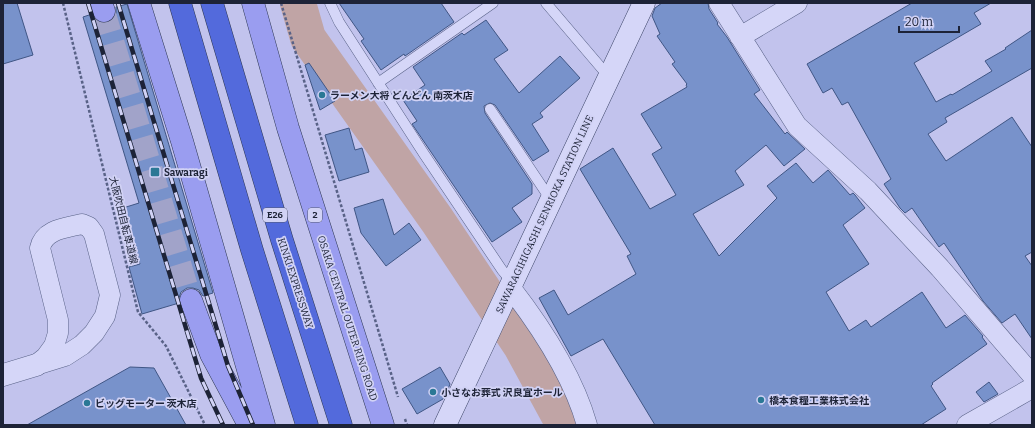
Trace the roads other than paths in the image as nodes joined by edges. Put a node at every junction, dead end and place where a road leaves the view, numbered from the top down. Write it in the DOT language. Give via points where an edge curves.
graph roads {
  1 [pos="139,3"];
  2 [pos="180,3"];
  3 [pos="212,3"];
  4 [pos="252,3"];
  5 [pos="330,3"];
  6 [pos="493,3"];
  7 [pos="546,3"];
  8 [pos="644,3"];
  9 [pos="719,3"];
  10 [pos="797,3"];
  11 [pos="740,37"];
  12 [pos="609,77"];
  13 [pos="378,83"];
  14 [pos="490,109"];
  15 [pos="551,200"];
  16 [pos="509,288"];
  17 [pos="191,300"];
  18 [pos="36,366"];
  19 [pos="3,375"];
  20 [pos="1032,375"];
  21 [pos="1032,388"];
  22 [pos="249,425"];
  23 [pos="264,425"];
  24 [pos="307,425"];
  25 [pos="341,425"];
  26 [pos="383,425"];
  27 [pos="445,425"];
  28 [pos="587,425"];
  29 [pos="967,425"];
  1 -- 23 [label="main road" via="182,141"];
  2 -- 24 [label="highway" via="252,250"];
  3 -- 25 [label="highway, KINKI EXPRESSWAY / E26" via="282,240"];
  4 -- 26 [label="main road, OSAKA CENTRAL OUTER RING ROAD / 2" via="288,128"];
  5 -- 13 [label="lane" via="339,22"];
  6 -- 13 [label="lane"];
  7 -- 12 [label="lane"];
  8 -- 12 [label="main road, SAWARAGIHIGASHI SENRIOKA STATION LINE"];
  9 -- 11 [label="street"];
  10 -- 11 [label="street"];
  11 -- 20 [label="street" via="797,126 868,191 940,268"];
  12 -- 15 [label="main road, SAWARAGIHIGASHI SENRIOKA STATION LINE"];
  13 -- 16 [label="lane" via="502,270"];
  14 -- 15 [label="lane"];
  15 -- 16 [label="main road, SAWARAGIHIGASHI SENRIOKA STATION LINE"];
  16 -- 27 [label="main road, SAWARAGIHIGASHI SENRIOKA STATION LINE"];
  16 -- 28 [label="street" via="529,312 563,368"];
  17 -- 22 [label="main road" via="212,354"];
  18 -- 18 [label="street" via="50,352 58,333 58,320 40,248 41,242 54,231 86,225 94,234 110,296 105,316 82,345 65,356"];
  18 -- 19 [label="main road"];
  21 -- 29 [label="street"];
}
